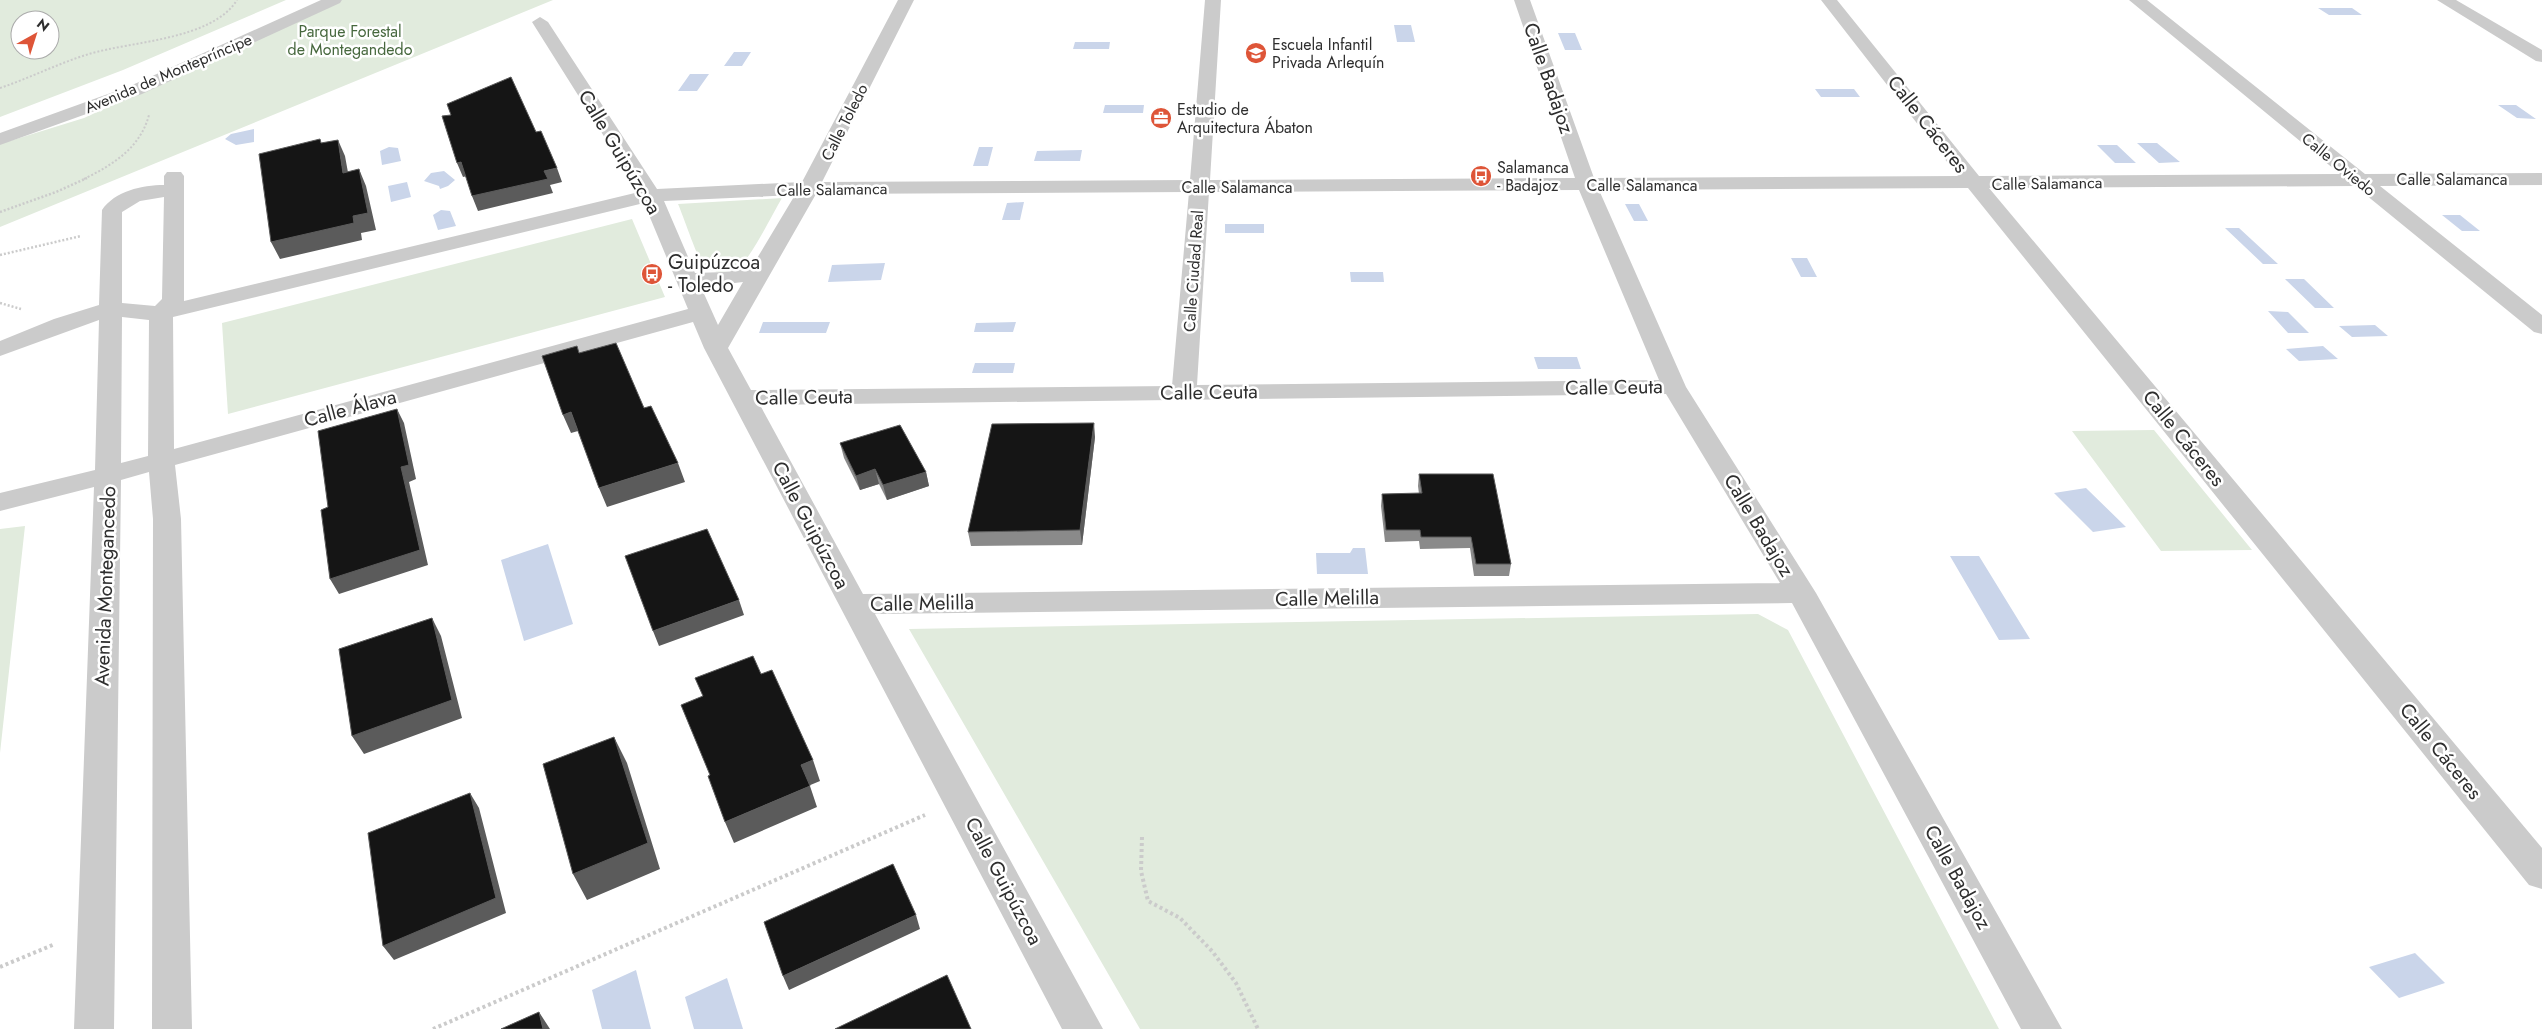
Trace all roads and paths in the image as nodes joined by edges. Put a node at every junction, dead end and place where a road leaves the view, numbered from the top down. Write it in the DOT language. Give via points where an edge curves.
graph roads {
  1 [pos="237,0"];
  2 [pos="304,0"];
  3 [pos="334,0"];
  4 [pos="906,0"];
  5 [pos="1214,0"];
  6 [pos="1522,0"];
  7 [pos="1829,0"];
  8 [pos="2136,0"];
  9 [pos="2444,0"];
  10 [pos="540,22"];
  11 [pos="2542,57"];
  12 [pos="0,88"];
  13 [pos="150,113"];
  14 [pos="0,124"];
  15 [pos="0,138"];
  16 [pos="2542,179"];
  17 [pos="2358,180"];
  18 [pos="1974,184"];
  19 [pos="1587,185"];
  20 [pos="810,188"];
  21 [pos="1200,188"];
  22 [pos="652,195"];
  23 [pos="0,212"];
  24 [pos="111,229"];
  25 [pos="0,255"];
  26 [pos="763,269"];
  27 [pos="686,279"];
  28 [pos="112,308"];
  29 [pos="161,313"];
  30 [pos="699,313"];
  31 [pos="2542,327"];
  32 [pos="716,348"];
  33 [pos="0,349"];
  34 [pos="1674,387"];
  35 [pos="1184,392"];
  36 [pos="744,398"];
  37 [pos="162,460"];
  38 [pos="108,475"];
  39 [pos="0,502"];
  40 [pos="1801,593"];
  41 [pos="854,604"];
  42 [pos="961,799"];
  43 [pos="1142,837"];
  44 [pos="2542,874"];
  45 [pos="96,929"];
  46 [pos="0,967"];
  47 [pos="94,1029"];
  48 [pos="172,1029"];
  49 [pos="433,1029"];
  50 [pos="1084,1029"];
  51 [pos="1258,1029"];
  52 [pos="2042,1029"];
  1 -- 12 [label="path" via="230,12 214,21 167,36 129,42 88,54"];
  2 -- 14 [label="street, Avenida de Montepríncipe" via="105,87"];
  3 -- 15 [label="street, Avenida de Montepríncipe" via="136,90"];
  4 -- 20 [label="street, Calle Toledo"];
  5 -- 21 [label="street, Calle Ciudad Real"];
  6 -- 19 [label="street, Calle Badajoz"];
  7 -- 18 [label="street, Calle Cáceres"];
  8 -- 17 [label="street, Calle Oviedo"];
  9 -- 11 [label="street"];
  10 -- 22 [label="street, Calle Guipúzcoa"];
  13 -- 23 [label="path" via="141,136 101,169 61,191"];
  16 -- 17 [label="street, Calle Salamanca"];
  17 -- 18 [label="street, Calle Salamanca"];
  17 -- 31 [label="street, Calle Oviedo"];
  18 -- 19 [label="street, Calle Salamanca"];
  18 -- 44 [label="street, Calle Cáceres"];
  19 -- 21 [label="street, Calle Salamanca"];
  19 -- 34 [label="street, Calle Badajoz"];
  20 -- 21 [label="street, Calle Salamanca"];
  20 -- 22 [label="street, Calle Salamanca"];
  20 -- 26 [label="street, Calle Toledo"];
  21 -- 35 [label="street, Calle Ciudad Real"];
  22 -- 27 [label="street, Calle Guipúzcoa"];
  22 -- 29 [label="street"];
  24 -- 25 [label="path"];
  24 -- 28 [label="street, Avenida Montegancedo"];
  24 -- 29 [label="street, Avenida Montegancedo" via="112,210 118,204 174,184 173,301"];
  26 -- 27 [label="street" via="718,282"];
  26 -- 32 [label="street, Calle Toledo"];
  27 -- 30 [label="street, Calle Guipúzcoa"];
  28 -- 29 [label="street" via="136,313"];
  28 -- 33 [label="street"];
  28 -- 38 [label="street, Avenida Montegancedo"];
  29 -- 37 [label="street"];
  30 -- 32 [label="street, Calle Guipúzcoa"];
  30 -- 37 [label="street, Calle Álava"];
  32 -- 36 [label="street, Calle Guipúzcoa"];
  34 -- 35 [label="street, Calle Ceuta"];
  34 -- 40 [label="street, Calle Badajoz"];
  35 -- 36 [label="street, Calle Ceuta"];
  36 -- 41 [label="street, Calle Guipúzcoa"];
  37 -- 38 [label="street, Calle Álava"];
  37 -- 48 [label="street" via="167,519"];
  38 -- 39 [label="street, Calle Álava"];
  38 -- 45 [label="street, Avenida Montegancedo"];
  40 -- 41 [label="street, Calle Melilla"];
  40 -- 52 [label="street, Calle Badajoz"];
  41 -- 42 [label="street, Calle Guipúzcoa"];
  42 -- 49 [label="path"];
  42 -- 50 [label="street, Calle Guipúzcoa"];
  43 -- 51 [label="path" via="1141,871 1148,901 1180,918 1212,951 1236,983"];
  45 -- 46 [label="path"];
  45 -- 47 [label="street, Avenida Montegancedo"];
}
